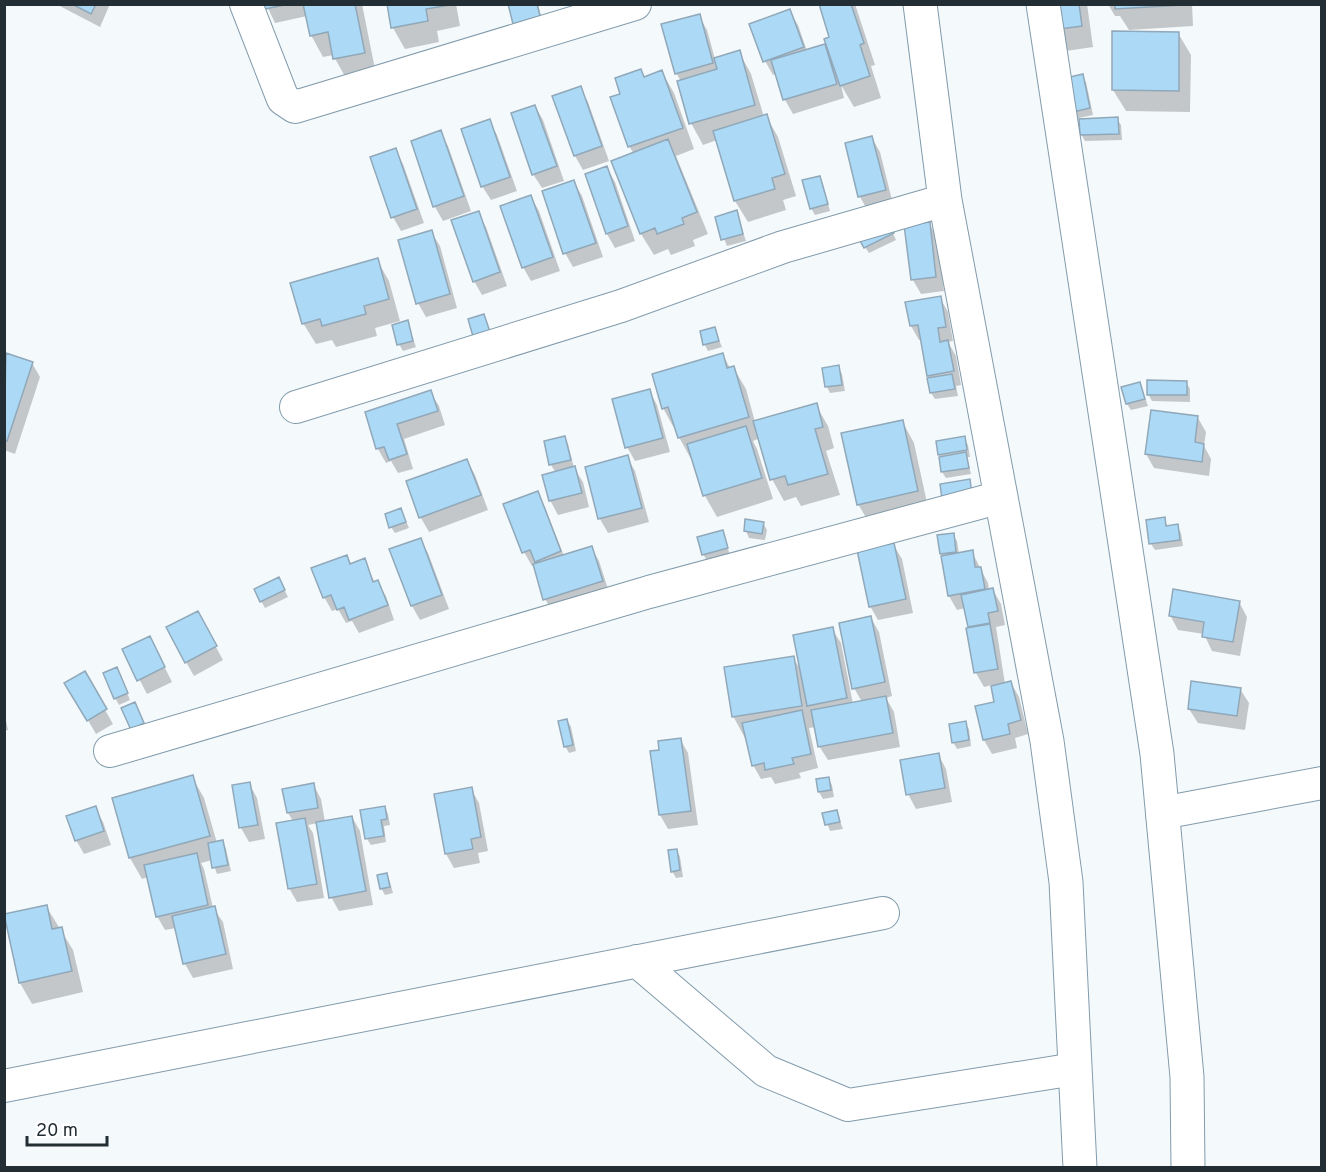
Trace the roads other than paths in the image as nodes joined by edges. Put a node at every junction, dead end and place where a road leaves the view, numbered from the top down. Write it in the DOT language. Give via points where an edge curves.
graph roads {
  1 [pos="246,4"];
  2 [pos="635,4"];
  3 [pos="920,4"];
  4 [pos="1043,4"];
  5 [pos="945,200"];
  6 [pos="296,407"];
  7 [pos="1001,497"];
  8 [pos="110,751"];
  9 [pos="1322,783"];
  10 [pos="1162,813"];
  11 [pos="883,913"];
  12 [pos="637,961"];
  13 [pos="1075,1069"];
  14 [pos="4,1086"];
  15 [pos="1080,1167"];
  16 [pos="1188,1167"];
  1 -- 2 [label="street" via="283,99 295,107"];
  3 -- 5 [label="street"];
  4 -- 10 [label="street" via="1157,754"];
  5 -- 6 [label="street" via="783,247 621,306"];
  5 -- 7 [label="street"];
  7 -- 8 [label="street" via="649,592"];
  7 -- 13 [label="street" via="1047,741 1066,882"];
  9 -- 10 [label="street"];
  10 -- 16 [label="street" via="1187,1077"];
  11 -- 12 [label="street"];
  12 -- 13 [label="street" via="766,1071 848,1105"];
  12 -- 14 [label="street"];
  13 -- 15 [label="street"];
}
